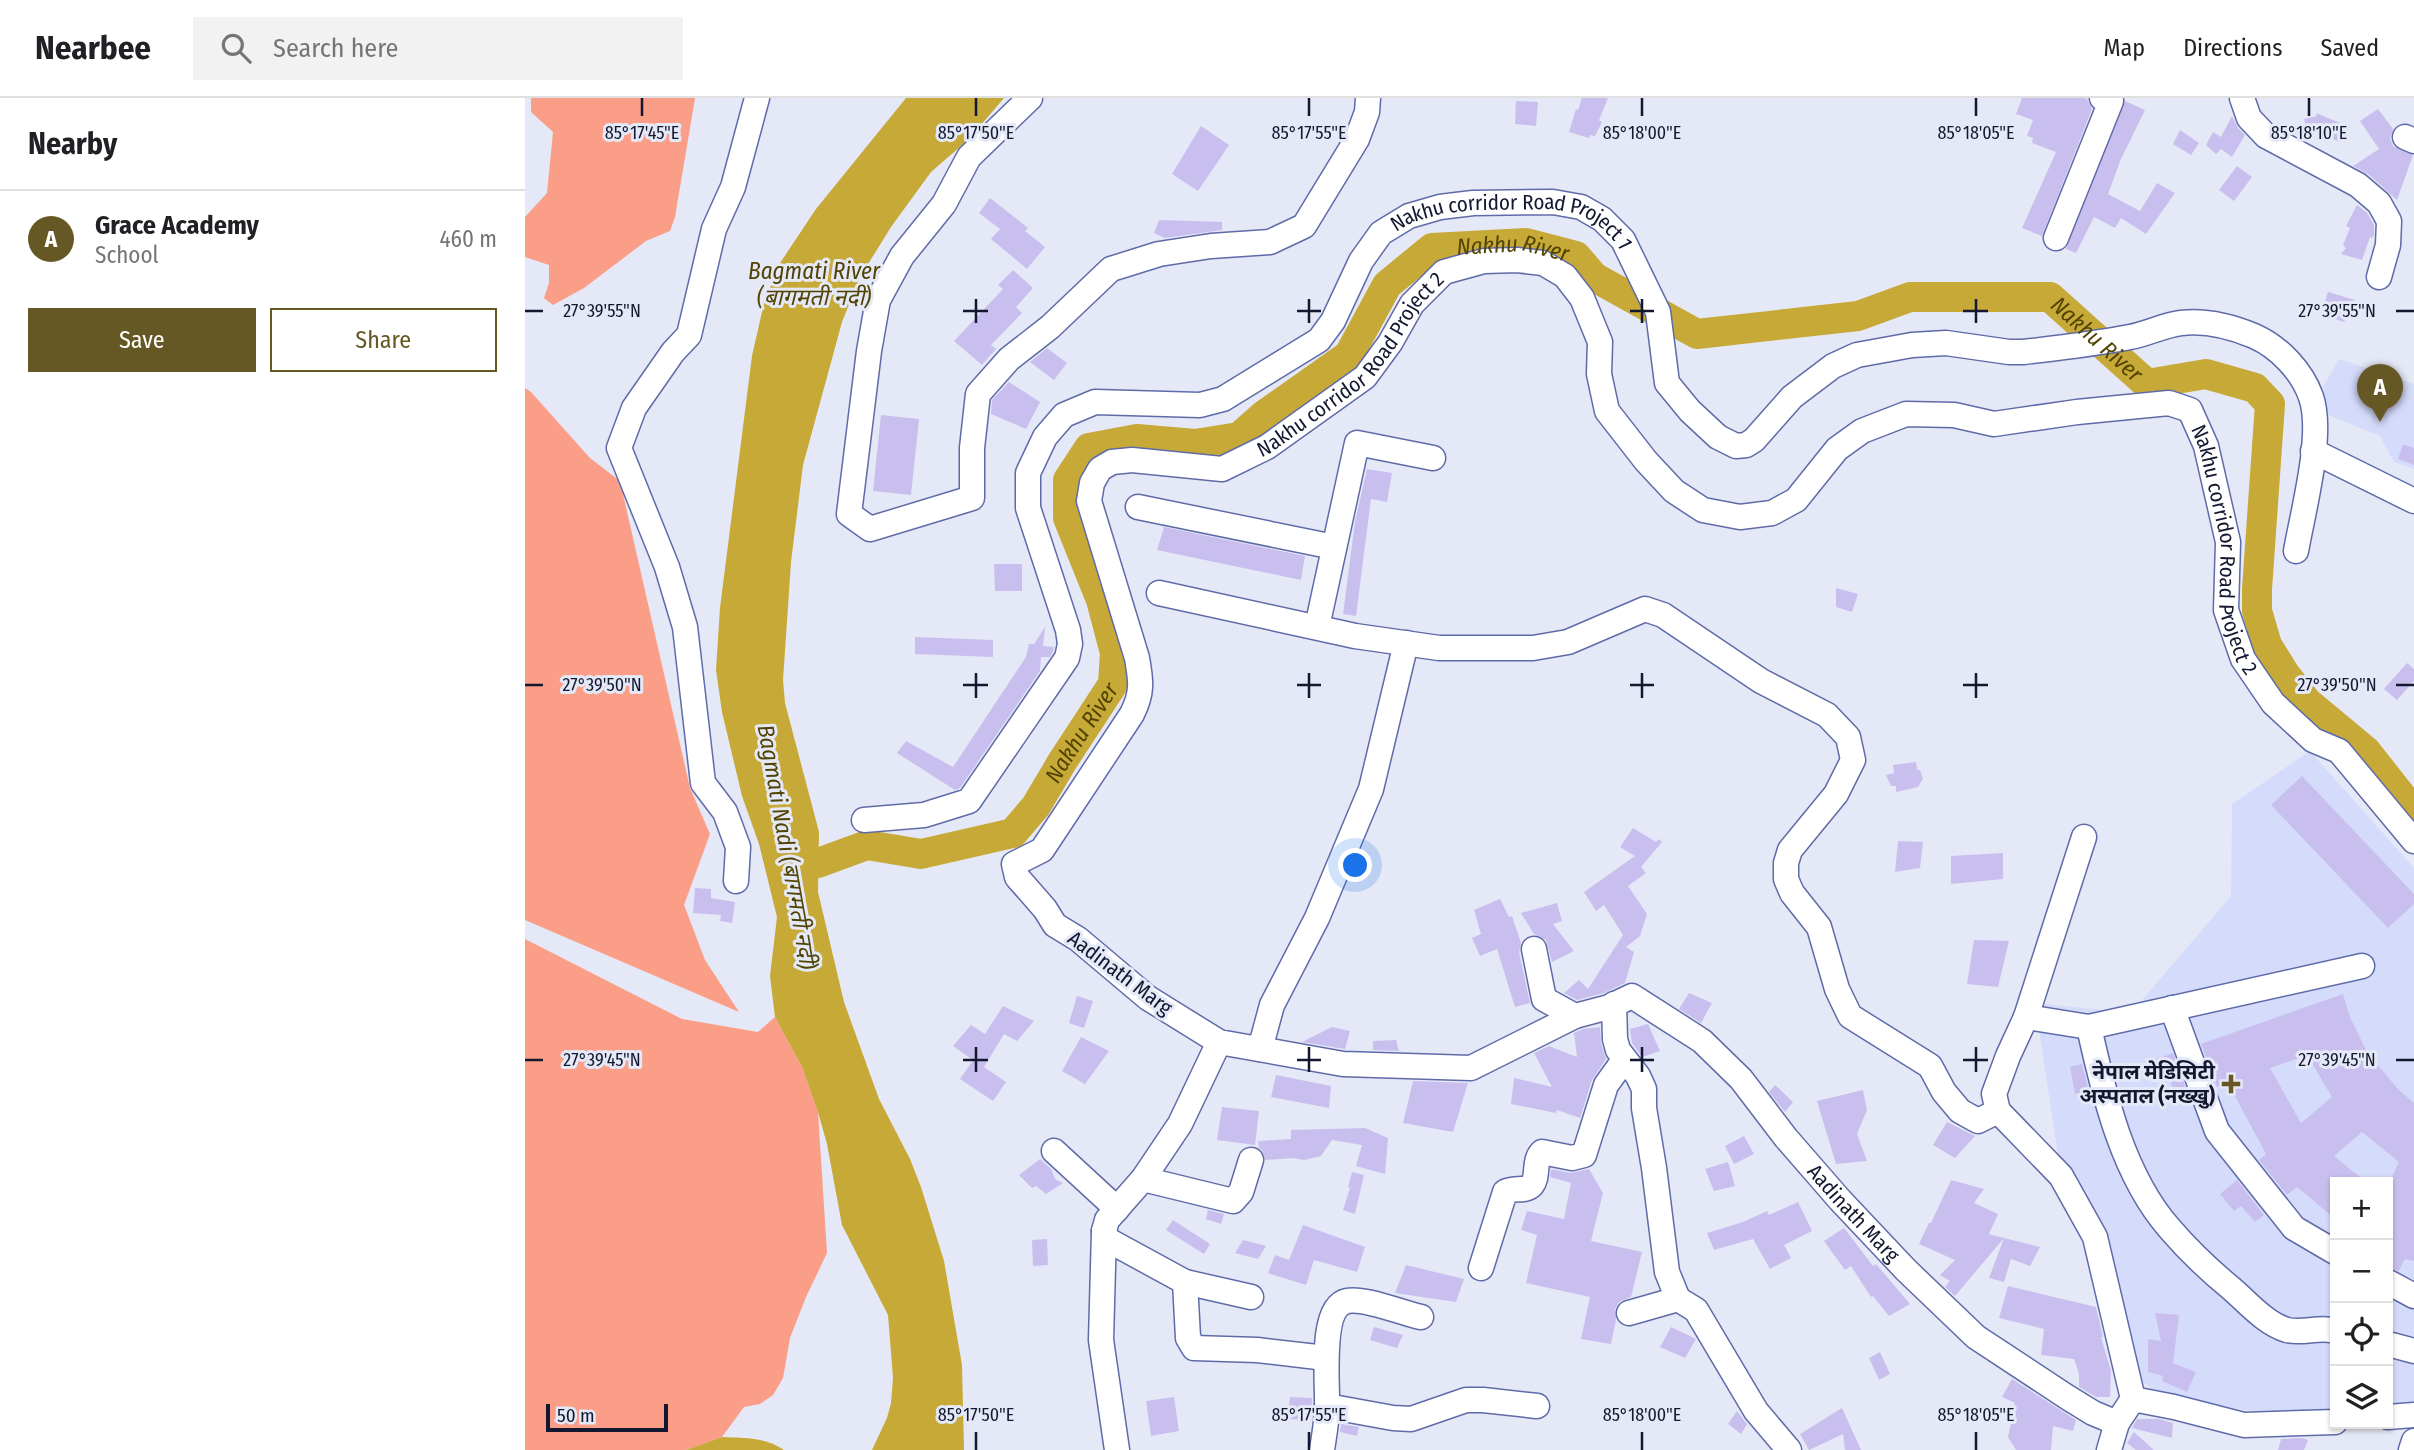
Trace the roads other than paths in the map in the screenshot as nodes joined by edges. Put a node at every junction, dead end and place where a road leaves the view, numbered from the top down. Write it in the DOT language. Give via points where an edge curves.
graph roads {
  1 [pos="757,98"];
  2 [pos="1030,98"];
  3 [pos="1368,98"];
  4 [pos="2102,98"];
  5 [pos="2242,98"];
  6 [pos="2056,238"];
  7 [pos="2379,277"];
  8 [pos="2313,451"];
  9 [pos="1433,458"];
  10 [pos="2414,501"];
  11 [pos="1138,507"];
  12 [pos="1334,547"];
  13 [pos="2296,551"];
  14 [pos="1159,593"];
  15 [pos="1317,627"];
  16 [pos="1406,643"];
  17 [pos="864,820"];
  18 [pos="2084,837"];
  19 [pos="2414,841"];
  20 [pos="1014,864"];
  21 [pos="736,881"];
  22 [pos="1534,949"];
  23 [pos="2362,966"];
  24 [pos="1612,1006"];
  25 [pos="2172,1009"];
  26 [pos="1574,1016"];
  27 [pos="2026,1017"];
  28 [pos="2089,1027"];
  29 [pos="1219,1042"];
  30 [pos="1260,1049"];
  31 [pos="1624,1060"];
  32 [pos="1998,1111"];
  33 [pos="1054,1151"];
  34 [pos="1251,1160"];
  35 [pos="1143,1179"];
  36 [pos="1117,1209"];
  37 [pos="1104,1231"];
  38 [pos="2330,1249"];
  39 [pos="1481,1268"];
  40 [pos="1185,1282"];
  41 [pos="2393,1285"];
  42 [pos="2414,1296"];
  43 [pos="1251,1297"];
  44 [pos="1678,1299"];
  45 [pos="1629,1313"];
  46 [pos="1421,1317"];
  47 [pos="2330,1331"];
  48 [pos="2393,1346"];
  49 [pos="2414,1351"];
  50 [pos="1326,1358"];
  51 [pos="2133,1399"];
  52 [pos="1327,1406"];
  53 [pos="1537,1406"];
  54 [pos="2414,1415"];
  55 [pos="2393,1417"];
  56 [pos="2330,1422"];
  57 [pos="2117,1423"];
  58 [pos="2414,1441"];
  59 [pos="1117,1450"];
  60 [pos="1322,1450"];
  61 [pos="1789,1450"];
  62 [pos="2109,1450"];
  63 [pos="2411,1450"];
  1 -- 21 [label="street" via="733,187 714,229 689,335 634,408 619,447 685,627 703,783 725,812 738,847"];
  2 -- 3 [label="street" via="969,157 944,204 902,256 879,299 849,514 870,529 972,498 978,394 1009,359 1111,269 1159,254 1270,242 1304,226 1357,139"];
  4 -- 6 [label="street" via="2111,101"];
  5 -- 7 [label="street" via="2249,118 2266,136 2358,186 2379,203 2389,221"];
  8 -- 10 [label="street"];
  8 -- 13 [label="street, Nakhu corridor Road Project 1"];
  8 -- 17 [label="street, Nakhu corridor Road Project 1" via="2312,398 2285,356 2263,340 2208,322 2179,323 2129,337 2023,352 1946,343 1857,355 1833,366 1792,397 1754,440 1736,446 1718,437 1667,383 1658,312 1623,240 1602,219 1581,206 1553,202 1440,207 1409,216 1381,233 1319,340 1223,399 1200,405 1094,402 1064,415 1045,437 1028,472 1028,508 1068,630 1067,658 969,802 924,816"];
  9 -- 12 [label="street" via="1357,443"];
  11 -- 12 [label="street"];
  12 -- 15 [label="street"];
  14 -- 15 [label="street"];
  15 -- 16 [label="street"];
  16 -- 30 [label="street" via="1371,789 1317,918 1272,1005"];
  16 -- 32 [label="street" via="1439,648 1533,648 1568,642 1645,609 1663,615 1761,681 1827,715 1848,737 1853,760 1836,794 1790,850 1786,878 1792,893 1819,927 1850,1016 1930,1066 1959,1111 1978,1121"];
  18 -- 27 [label="street"];
  19 -- 20 [label="street, Nakhu corridor Road Project 2" via="2339,751 2313,740 2273,703 2243,659 2227,610 2228,542 2206,446 2190,410 2169,403 1994,424 1954,415 1906,414 1853,437 1837,449 1796,500 1772,513 1740,517 1703,510 1674,491 1607,411 1599,374 1601,342 1583,298 1565,276 1543,263 1506,260 1444,272 1412,304 1366,377 1267,447 1222,469 1132,460 1100,469 1089,501 1137,658 1140,699 1042,850"];
  20 -- 29 [label="street, Aadinath Marg" via="1017,877 1055,925 1148,998"];
  22 -- 26 [label="street" via="1544,999"];
  23 -- 25 [label="street"];
  24 -- 26 [label="street, Aadinath Marg"];
  24 -- 31 [label="street" via="1615,1039"];
  24 -- 57 [label="street, Aadinath Marg" via="1632,996 1702,1041 1741,1079 1840,1200 1976,1337 2067,1397"];
  25 -- 28 [label="street"];
  25 -- 38 [label="street" via="2217,1131 2294,1228"];
  26 -- 30 [label="street, Aadinath Marg" via="1471,1068 1343,1064"];
  27 -- 28 [label="street"];
  27 -- 32 [label="street" via="1994,1094"];
  28 -- 47 [label="street" via="2124,1150 2169,1228 2271,1323 2290,1331"];
  29 -- 30 [label="street, Aadinath Marg"];
  29 -- 35 [label="street" via="1180,1124"];
  31 -- 39 [label="street" via="1606,1085 1584,1155 1572,1158 1542,1152 1537,1156 1534,1183 1505,1192"];
  31 -- 44 [label="street" via="1644,1088 1667,1272"];
  32 -- 51 [label="street" via="2061,1176 2095,1237"];
  33 -- 36 [label="street"];
  34 -- 35 [label="street" via="1241,1192 1233,1201"];
  35 -- 36 [label="street"];
  36 -- 37 [label="street"];
  37 -- 40 [label="street" via="1108,1240"];
  37 -- 59 [label="street" via="1101,1340"];
  40 -- 43 [label="street"];
  40 -- 50 [label="street" via="1188,1338 1194,1348"];
  41 -- 42 [label="street"];
  44 -- 45 [label="street"];
  44 -- 61 [label="street" via="1696,1310 1756,1411"];
  46 -- 50 [label="street" via="1343,1301 1330,1324"];
  48 -- 49 [label="street"];
  50 -- 52 [label="street"];
  51 -- 56 [label="street" via="2244,1425"];
  51 -- 57 [label="street"];
  52 -- 53 [label="street" via="1411,1419 1466,1401"];
  52 -- 60 [label="street"];
  54 -- 55 [label="street"];
  57 -- 62 [label="street"];
  58 -- 63 [label="street"];
}
